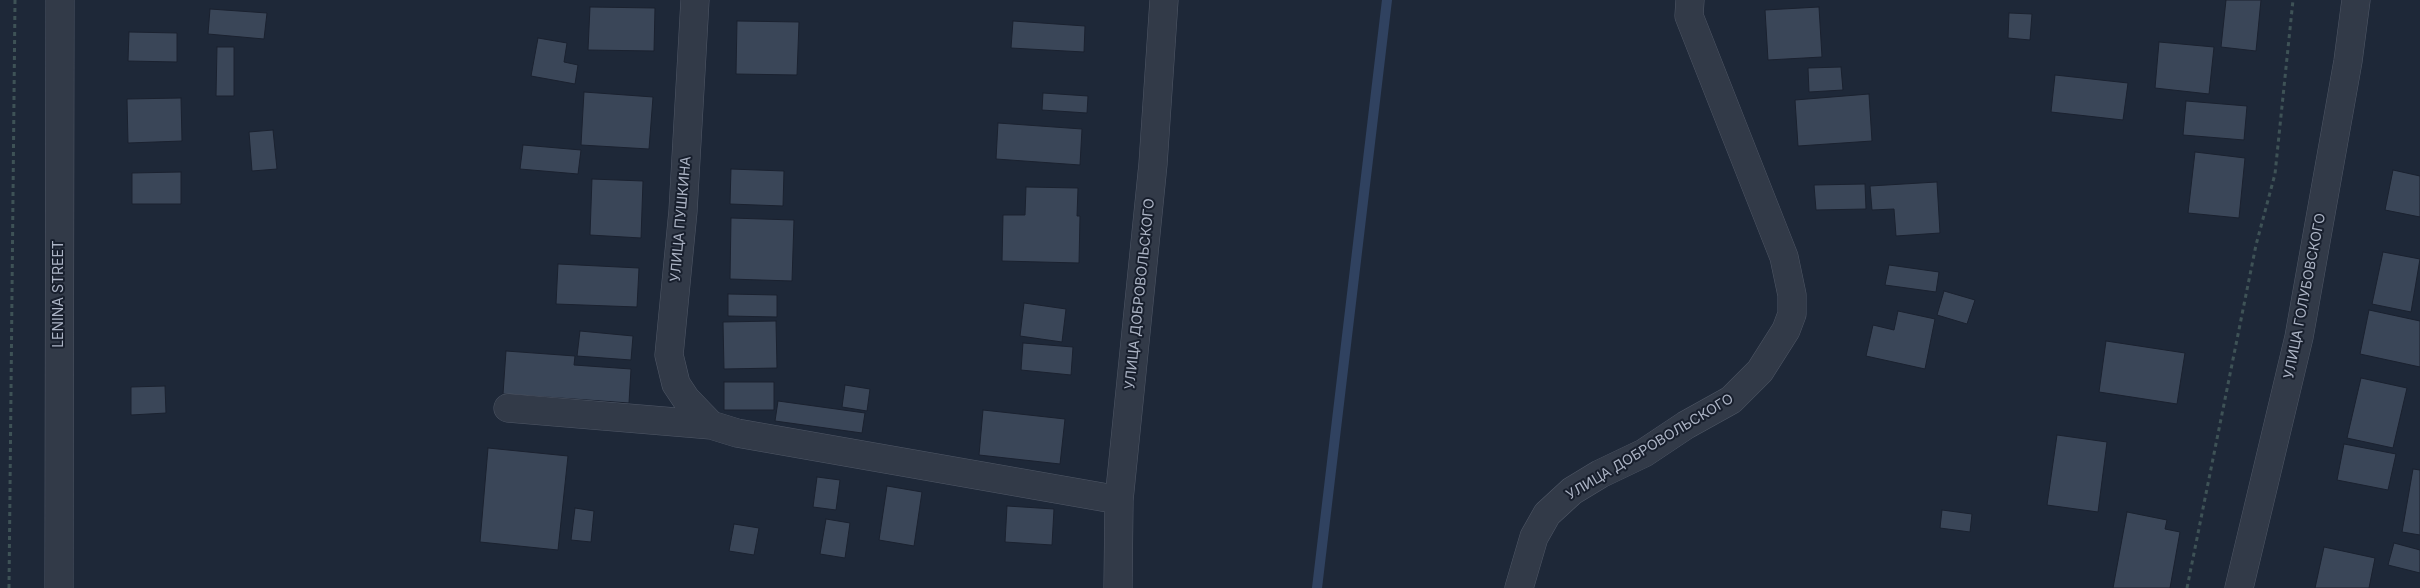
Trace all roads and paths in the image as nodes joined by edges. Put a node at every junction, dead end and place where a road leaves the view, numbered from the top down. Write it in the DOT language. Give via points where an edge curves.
graph roads {
  1 [pos="15,0"];
  2 [pos="60,0"];
  3 [pos="695,0"];
  4 [pos="1164,0"];
  5 [pos="1690,0"];
  6 [pos="2292,0"];
  7 [pos="2356,0"];
  8 [pos="508,408"];
  9 [pos="711,425"];
  10 [pos="1119,500"];
  11 [pos="9,588"];
  12 [pos="59,588"];
  13 [pos="1118,588"];
  14 [pos="1519,588"];
  15 [pos="2187,588"];
  16 [pos="2239,588"];
  1 -- 11 [label="path"];
  2 -- 12 [label="street, LENINA STREET"];
  3 -- 9 [label="street, УЛИЦА ПУШКИНА" via="683,211 670,355 676,384"];
  4 -- 10 [label="street, УЛИЦА ДОБРОВОЛЬСКОГО" via="1153,164"];
  5 -- 14 [label="street, УЛИЦА ДОБРОВОЛЬСКОГО" via="1689,16 1784,257 1792,295 1792,314 1786,330 1760,371 1731,400 1644,453 1572,491 1547,514 1534,537"];
  6 -- 15 [label="path" via="2275,174 2256,245"];
  7 -- 16 [label="street, УЛИЦА ГОЛУБОВСКОГО" via="2299,337"];
  8 -- 9 [label="street"];
  9 -- 10 [label="street" via="737,433"];
  10 -- 13 [label="street, УЛИЦА ДОБРОВОЛЬСКОГО"];
}
